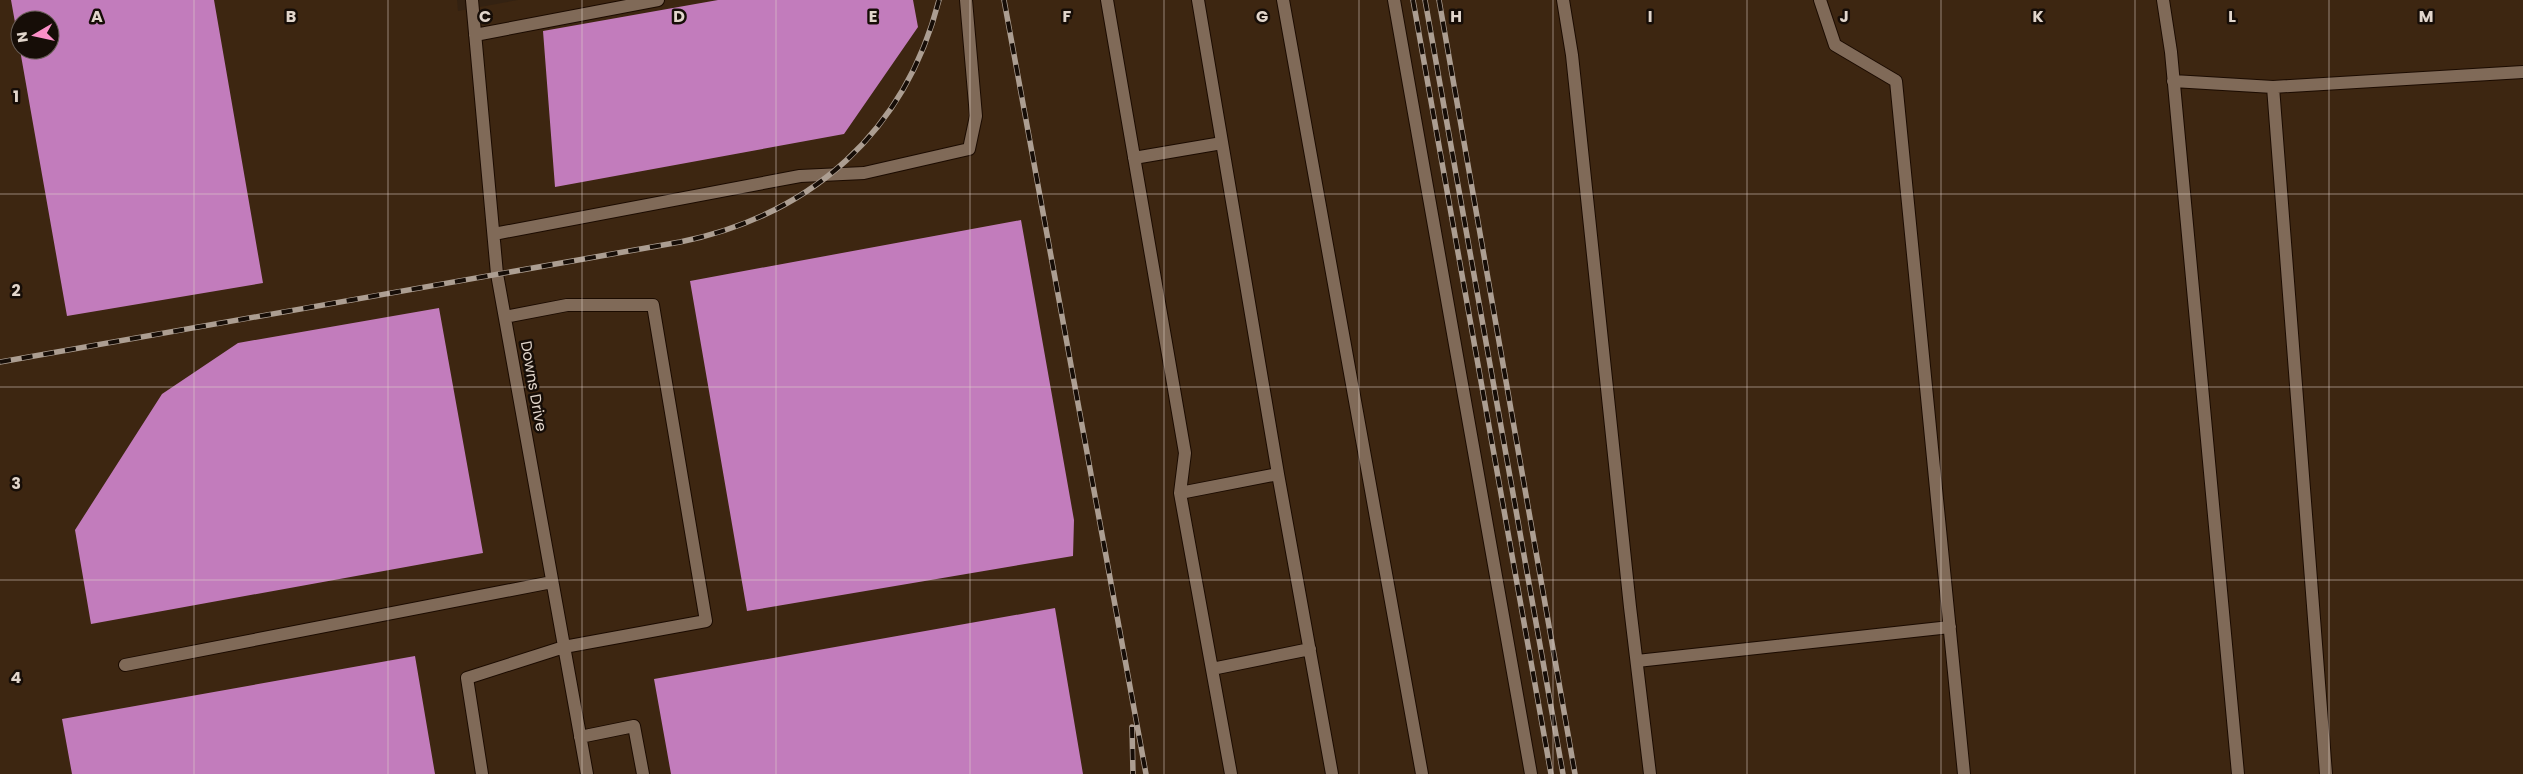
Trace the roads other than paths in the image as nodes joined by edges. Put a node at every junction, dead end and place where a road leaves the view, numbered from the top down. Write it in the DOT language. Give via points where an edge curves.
graph roads {
  1 [pos="472,0"];
  2 [pos="658,0"];
  3 [pos="966,0"];
  4 [pos="1107,0"];
  5 [pos="1198,0"];
  6 [pos="1283,0"];
  7 [pos="1394,0"];
  8 [pos="1563,0"];
  9 [pos="1820,0"];
  10 [pos="2163,0"];
  11 [pos="476,35"];
  12 [pos="2523,72"];
  13 [pos="2173,81"];
  14 [pos="2273,87"];
  15 [pos="1222,143"];
  16 [pos="1134,158"];
  17 [pos="494,234"];
  18 [pos="505,317"];
  19 [pos="1278,474"];
  20 [pos="1180,493"];
  21 [pos="552,582"];
  22 [pos="1950,627"];
  23 [pos="564,647"];
  24 [pos="1310,650"];
  25 [pos="1637,661"];
  26 [pos="125,665"];
  27 [pos="1212,669"];
  28 [pos="580,736"];
  29 [pos="482,774"];
  30 [pos="587,774"];
  31 [pos="643,774"];
  32 [pos="1231,774"];
  33 [pos="1332,774"];
  34 [pos="1422,774"];
  35 [pos="1531,774"];
  36 [pos="1650,774"];
  37 [pos="1964,774"];
  38 [pos="2238,774"];
  39 [pos="2326,774"];
  1 -- 11 [label="street, Downs Drive"];
  2 -- 11 [label="street"];
  3 -- 17 [label="street" via="976,116 969,149 864,174 800,176"];
  4 -- 16 [label="street"];
  5 -- 15 [label="street"];
  6 -- 34 [label="street"];
  7 -- 35 [label="street"];
  8 -- 25 [label="street" via="1572,55"];
  9 -- 22 [label="street" via="1835,45 1896,81"];
  10 -- 13 [label="street"];
  11 -- 17 [label="street, Downs Drive"];
  12 -- 14 [label="street"];
  13 -- 14 [label="street"];
  13 -- 38 [label="street"];
  14 -- 39 [label="street"];
  15 -- 16 [label="street"];
  15 -- 19 [label="street"];
  16 -- 20 [label="street" via="1185,452"];
  17 -- 18 [label="street, Downs Drive"];
  18 -- 21 [label="street, Downs Drive"];
  18 -- 23 [label="street" via="567,305 653,305 706,621"];
  19 -- 20 [label="street"];
  19 -- 24 [label="street"];
  20 -- 27 [label="street"];
  21 -- 23 [label="street, Downs Drive"];
  21 -- 26 [label="street"];
  22 -- 25 [label="street"];
  22 -- 37 [label="street"];
  23 -- 28 [label="street, Downs Drive"];
  23 -- 29 [label="street" via="467,678"];
  24 -- 27 [label="street"];
  24 -- 33 [label="street"];
  25 -- 36 [label="street"];
  27 -- 32 [label="street"];
  28 -- 30 [label="street, Downs Drive"];
  28 -- 31 [label="street" via="634,726"];
}
